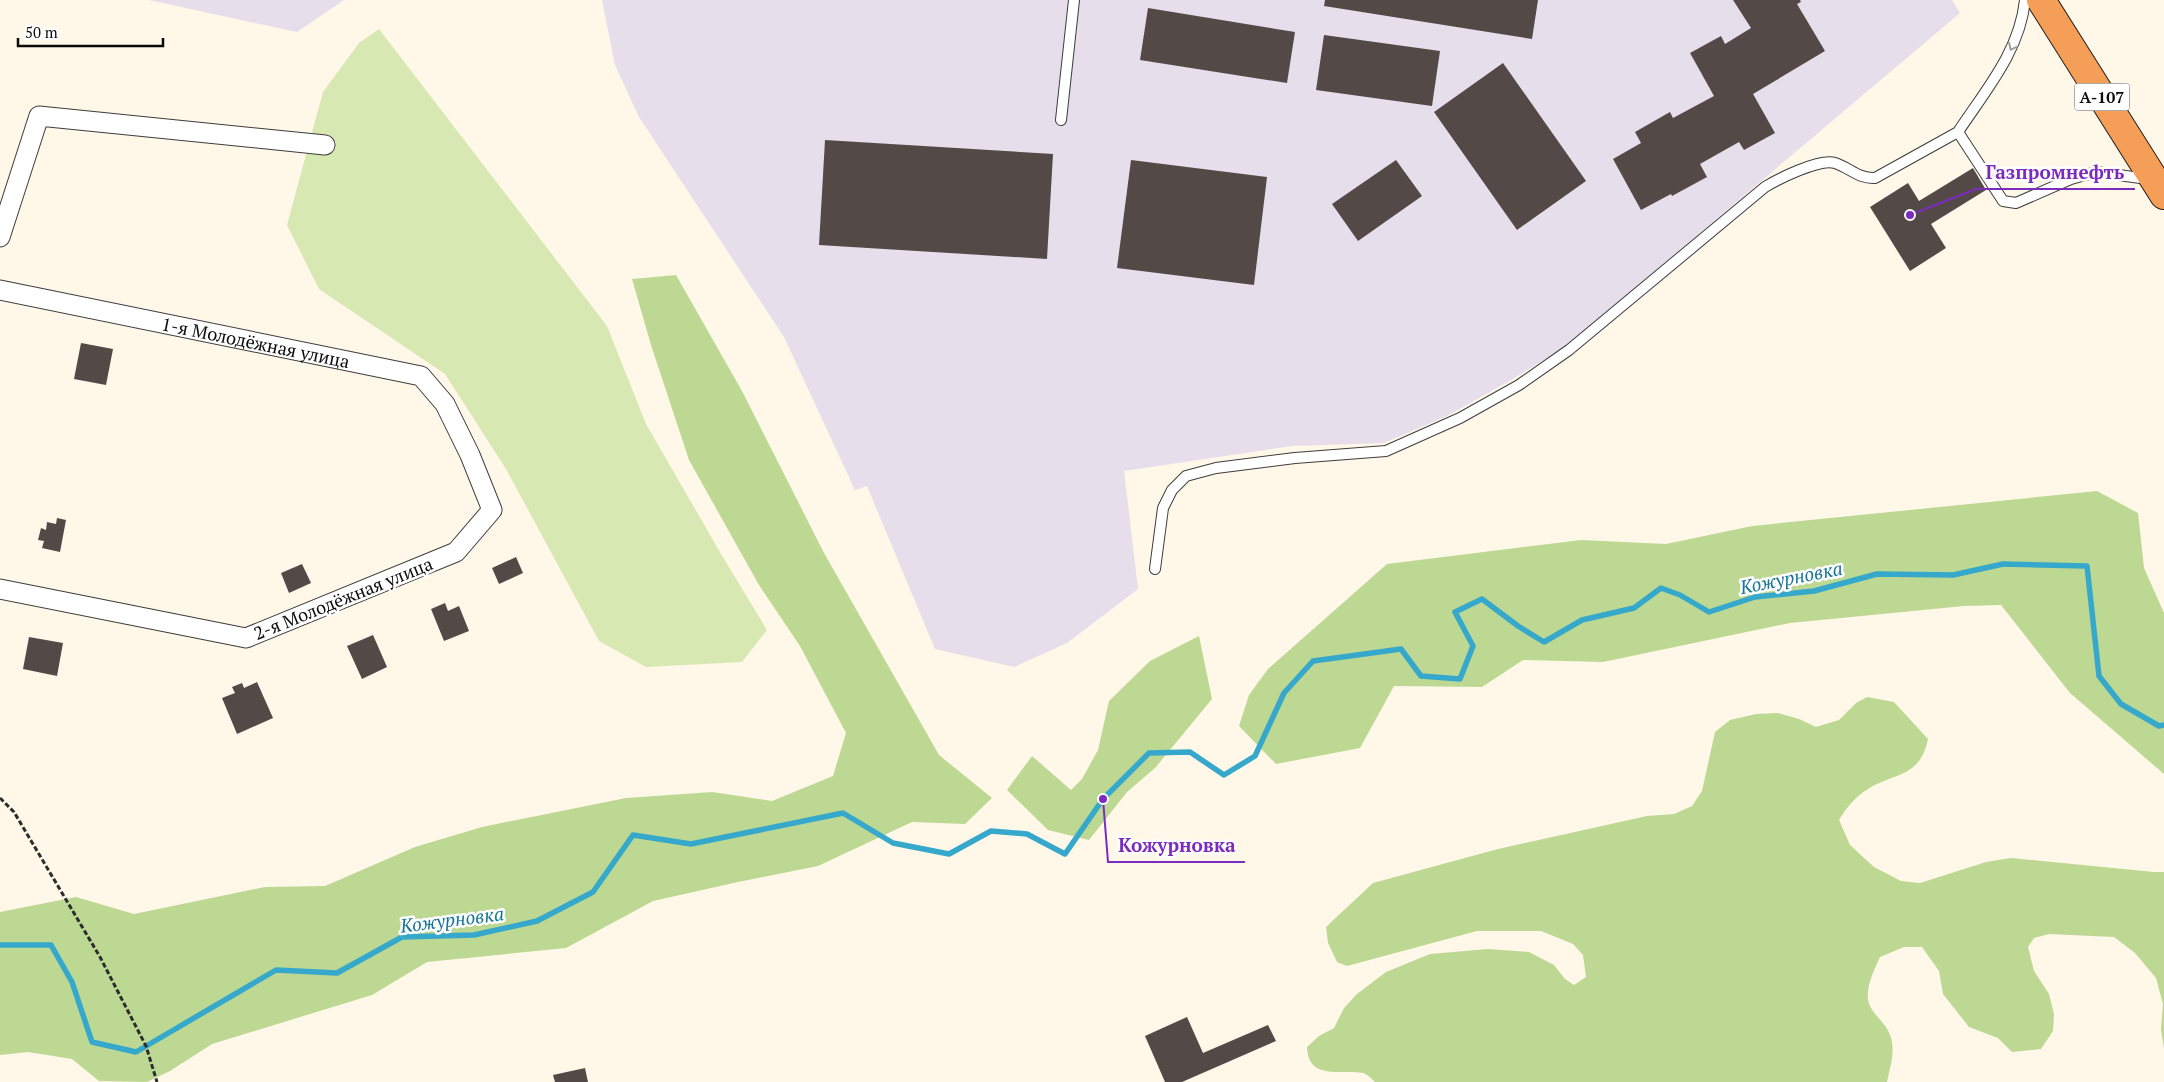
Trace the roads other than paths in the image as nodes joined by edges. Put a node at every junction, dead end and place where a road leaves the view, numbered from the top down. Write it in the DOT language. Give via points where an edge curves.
graph roads {
  1 [pos="1074,0"];
  2 [pos="2025,0"];
  3 [pos="2041,0"];
  4 [pos="1061,120"];
  5 [pos="1958,132"];
  6 [pos="324,145"];
  7 [pos="2159,187"];
  8 [pos="0,237"];
  9 [pos="0,290"];
  10 [pos="470,455"];
  11 [pos="1155,569"];
  12 [pos="0,589"];
  1 -- 4 [label="lane"];
  2 -- 5 [label="lane, one-way" via="2015,42"];
  3 -- 7 [label="highway, А-107"];
  5 -- 7 [label="lane" via="2003,201 2016,203 2070,179 2096,172 2122,174"];
  5 -- 11 [label="lane" via="1875,178 1865,179 1834,162 1821,163 1778,179 1569,350 1519,385 1460,418 1386,451 1295,458 1216,468 1186,476 1172,490 1163,508"];
  6 -- 8 [label="street" via="39,116"];
  9 -- 10 [label="street, 1-я Молодёжная улица" via="421,376 445,404"];
  10 -- 12 [label="street, 2-я Молодёжная улица" via="492,510 456,552 246,638"];
}
